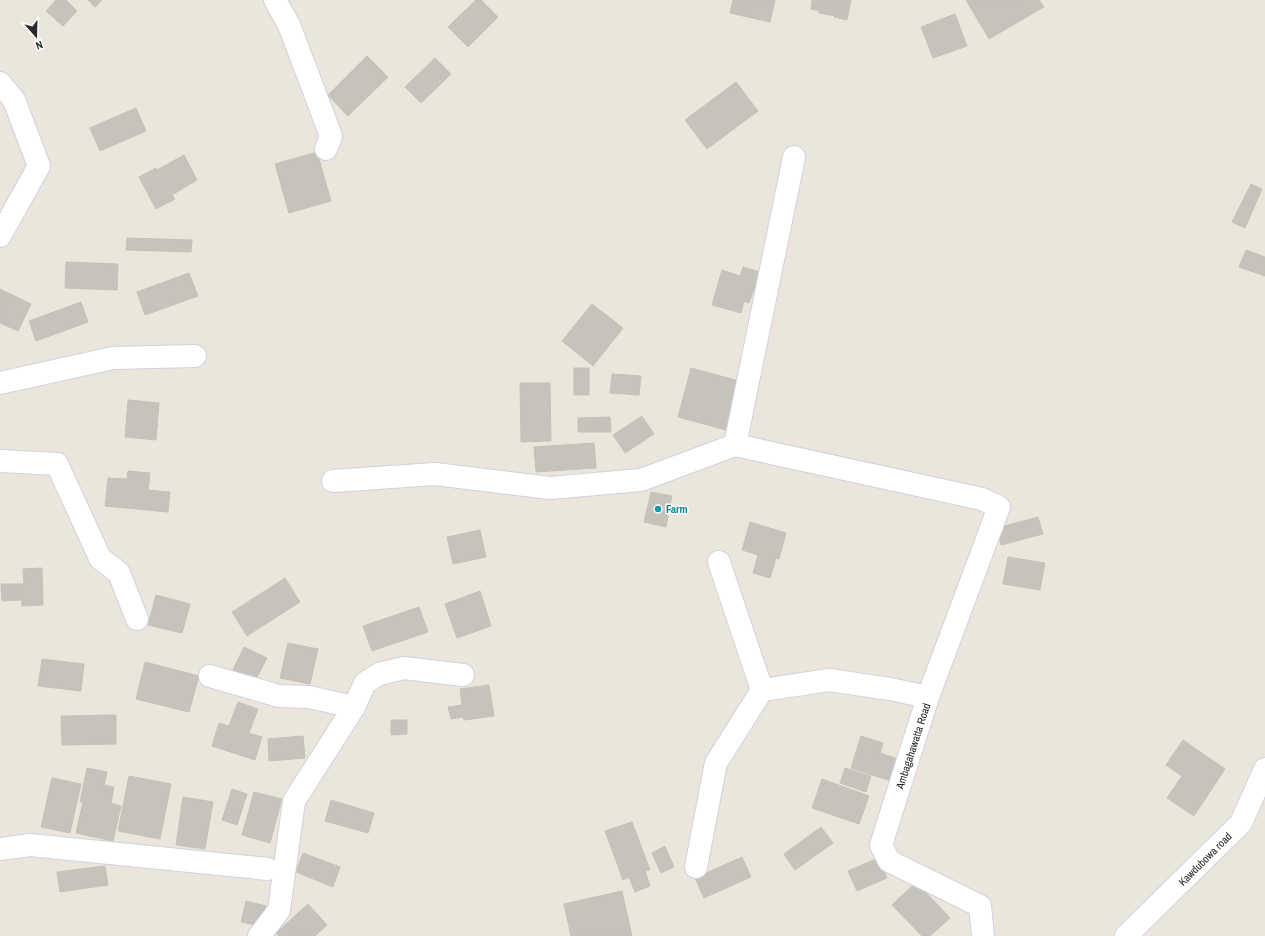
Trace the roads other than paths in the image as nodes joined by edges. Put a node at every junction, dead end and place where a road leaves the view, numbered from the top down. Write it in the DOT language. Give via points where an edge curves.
graph roads {
  1 [pos="276,0"];
  2 [pos="0,83"];
  3 [pos="7,102"];
  4 [pos="326,149"];
  5 [pos="794,158"];
  6 [pos="0,236"];
  7 [pos="195,356"];
  8 [pos="0,383"];
  9 [pos="735,445"];
  10 [pos="0,461"];
  11 [pos="333,481"];
  12 [pos="719,562"];
  13 [pos="137,619"];
  14 [pos="463,675"];
  15 [pos="210,676"];
  16 [pos="762,690"];
  17 [pos="928,697"];
  18 [pos="354,707"];
  19 [pos="1265,769"];
  20 [pos="0,849"];
  21 [pos="696,866"];
  22 [pos="268,869"];
  23 [pos="258,936"];
  24 [pos="983,936"];
  25 [pos="1126,936"];
  1 -- 4 [label="street" via="289,25 331,136"];
  2 -- 3 [label="street"];
  3 -- 6 [label="street" via="39,166"];
  5 -- 9 [label="street"];
  7 -- 8 [label="street" via="113,358"];
  9 -- 11 [label="street" via="641,480 550,488 435,474"];
  9 -- 17 [label="street, Ambagahawatta Road" via="982,499 999,507"];
  10 -- 13 [label="street" via="57,464 100,558 119,573"];
  12 -- 16 [label="street"];
  14 -- 18 [label="street" via="404,668 379,674 365,683"];
  15 -- 18 [label="street" via="279,696 309,697"];
  16 -- 17 [label="street" via="829,680"];
  16 -- 21 [label="street" via="716,762"];
  17 -- 24 [label="street, Ambagahawatta Road" via="881,845 889,861 980,906"];
  18 -- 23 [label="street" via="294,802 279,910"];
  19 -- 25 [label="street, Kawdubowa road" via="1241,823"];
  20 -- 22 [label="street" via="30,845"];
}
